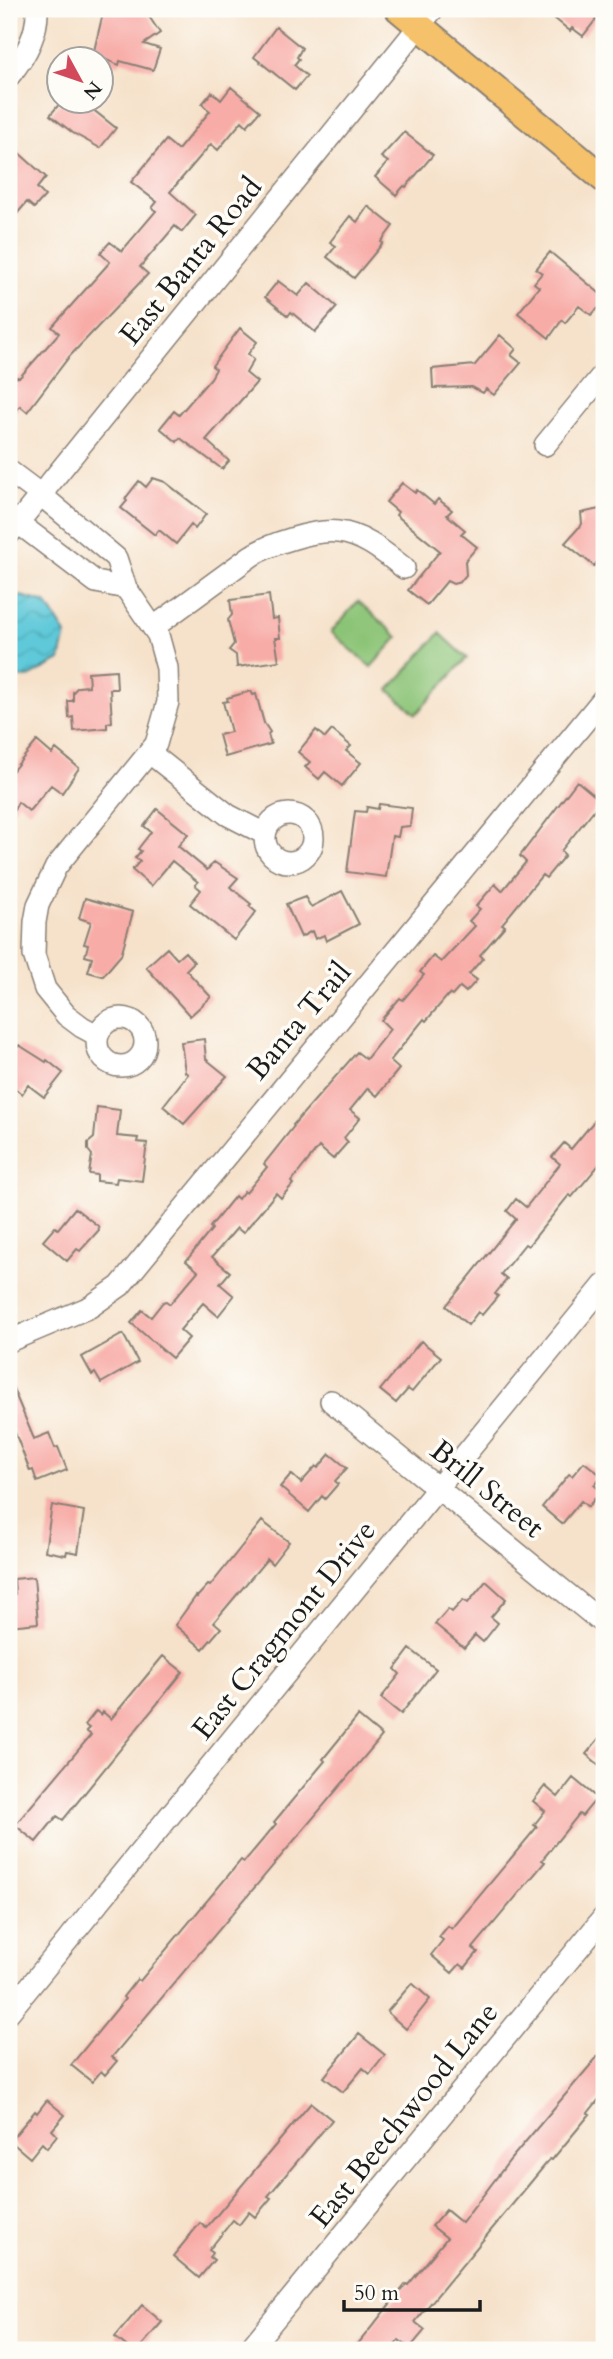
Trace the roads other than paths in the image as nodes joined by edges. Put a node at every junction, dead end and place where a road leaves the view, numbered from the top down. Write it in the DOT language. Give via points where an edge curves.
graph roads {
  1 [pos="37,9"];
  2 [pos="399,9"];
  3 [pos="426,17"];
  4 [pos="9,76"];
  5 [pos="604,179"];
  6 [pos="604,373"];
  7 [pos="545,445"];
  8 [pos="9,471"];
  9 [pos="41,495"];
  10 [pos="12,524"];
  11 [pos="404,568"];
  12 [pos="127,588"];
  13 [pos="154,627"];
  14 [pos="604,698"];
  15 [pos="150,753"];
  16 [pos="265,834"];
  17 [pos="97,1035"];
  18 [pos="604,1285"];
  19 [pos="9,1341"];
  20 [pos="331,1401"];
  21 [pos="439,1488"];
  22 [pos="604,1624"];
  23 [pos="604,1917"];
  24 [pos="9,2012"];
  25 [pos="250,2350"];
  1 -- 4 [label="street" via="35,31"];
  2 -- 3 [label="main road"];
  3 -- 5 [label="main road"];
  3 -- 9 [label="street, East Banta Road"];
  6 -- 7 [label="street"];
  8 -- 9 [label="street"];
  9 -- 10 [label="street, East Banta Road"];
  9 -- 12 [label="street" via="116,558"];
  10 -- 12 [label="street" via="96,582"];
  11 -- 13 [label="street" via="362,540 338,531 280,542 258,551"];
  12 -- 13 [label="street"];
  13 -- 15 [label="street" via="166,659 169,694 162,728"];
  14 -- 19 [label="street, Banta Trail" via="120,1286 90,1307"];
  15 -- 16 [label="street" via="228,815"];
  15 -- 17 [label="street" via="56,867 36,913 34,955 45,989 65,1015"];
  18 -- 21 [label="street, East Cragmont Drive"];
  20 -- 21 [label="street, Brill Street"];
  21 -- 22 [label="street, Brill Street"];
  21 -- 24 [label="street, East Cragmont Drive"];
  23 -- 25 [label="street, East Beechwood Lane"];
}
